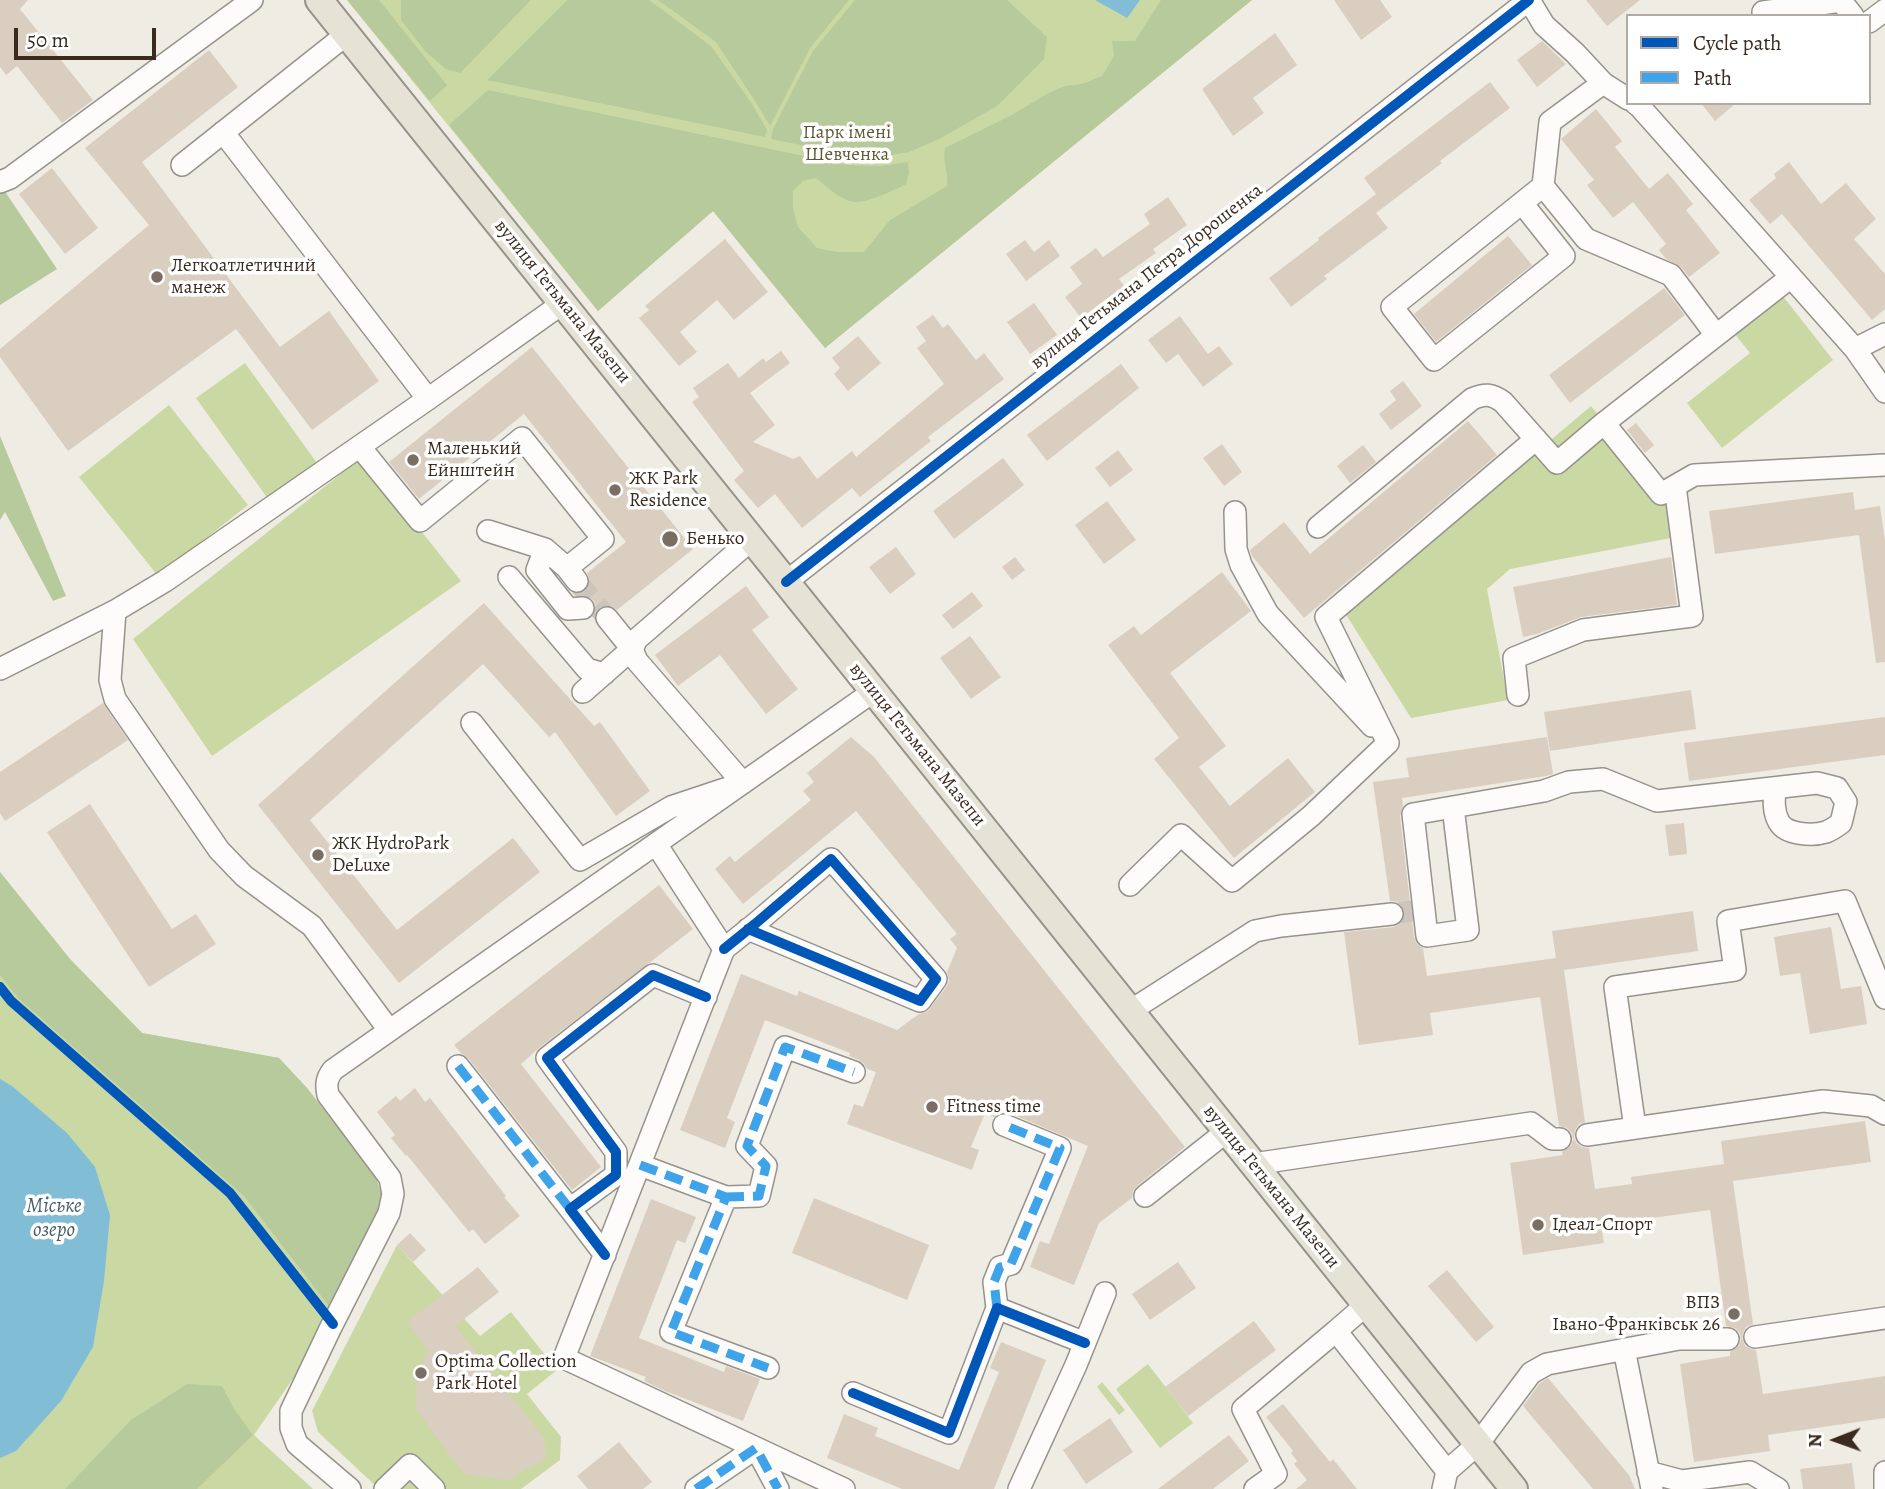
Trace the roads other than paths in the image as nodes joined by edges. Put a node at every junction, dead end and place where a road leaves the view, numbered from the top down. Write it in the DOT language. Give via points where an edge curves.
graph roads {
  1 [pos="253,0"];
  2 [pos="319,0"];
  3 [pos="1529,0"];
  4 [pos="1763,12"];
  5 [pos="1851,14"];
  6 [pos="347,34"];
  7 [pos="1603,83"];
  8 [pos="1626,98"];
  9 [pos="1638,105"];
  10 [pos="223,132"];
  11 [pos="182,165"];
  12 [pos="0,182"];
  13 [pos="1543,186"];
  14 [pos="1522,203"];
  15 [pos="1586,239"];
  16 [pos="1564,256"];
  17 [pos="1791,277"];
  18 [pos="563,303"];
  19 [pos="1885,334"];
  20 [pos="1716,335"];
  21 [pos="1855,349"];
  22 [pos="1885,391"];
  23 [pos="428,399"];
  24 [pos="1604,423"];
  25 [pos="1536,439"];
  26 [pos="360,447"];
  27 [pos="1885,465"];
  28 [pos="1675,486"];
  29 [pos="1235,512"];
  30 [pos="1318,527"];
  31 [pos="488,531"];
  32 [pos="752,539"];
  33 [pos="545,549"];
  34 [pos="509,578"];
  35 [pos="786,582"];
  36 [pos="583,608"];
  37 [pos="115,611"];
  38 [pos="607,618"];
  39 [pos="632,649"];
  40 [pos="0,669"];
  41 [pos="604,674"];
  42 [pos="874,691"];
  43 [pos="583,692"];
  44 [pos="1518,695"];
  45 [pos="472,723"];
  46 [pos="1388,743"];
  47 [pos="743,783"];
  48 [pos="1774,788"];
  49 [pos="1453,807"];
  50 [pos="656,844"];
  51 [pos="1130,885"];
  52 [pos="1392,914"];
  53 [pos="748,929"];
  54 [pos="724,949"];
  55 [pos="706,997"];
  56 [pos="1885,998"];
  57 [pos="1130,1011"];
  58 [pos="389,1031"];
  59 [pos="458,1066"];
  60 [pos="854,1072"];
  61 [pos="1885,1114"];
  62 [pos="1004,1125"];
  63 [pos="1635,1128"];
  64 [pos="1587,1135"];
  65 [pos="1560,1139"];
  66 [pos="1237,1150"];
  67 [pos="640,1165"];
  68 [pos="1145,1196"];
  69 [pos="726,1197"];
  70 [pos="570,1209"];
  71 [pos="605,1255"];
  72 [pos="1105,1293"];
  73 [pos="1366,1305"];
  74 [pos="997,1308"];
  75 [pos="1885,1318"];
  76 [pos="1336,1331"];
  77 [pos="1755,1337"];
  78 [pos="1728,1339"];
  79 [pos="1085,1343"];
  80 [pos="1624,1349"];
  81 [pos="768,1368"];
  82 [pos="853,1393"];
  83 [pos="1478,1444"];
  84 [pos="756,1448"];
  85 [pos="1885,1472"];
  86 [pos="1445,1480"];
  87 [pos="1650,1481"];
  88 [pos="349,1489"];
  89 [pos="385,1489"];
  90 [pos="434,1489"];
  91 [pos="696,1489"];
  92 [pos="778,1489"];
  93 [pos="844,1489"];
  94 [pos="1018,1489"];
  95 [pos="1255,1489"];
  96 [pos="1514,1489"];
  97 [pos="1778,1489"];
  98 [pos="1885,1489"];
  1 -- 12 [label="street"];
  2 -- 6 [label="main road, вулиця Гетьмана Мазепи"];
  3 -- 7 [label="street" via="1544,25"];
  3 -- 35 [label="street, вулиця Гетьмана Петра Дорошенка"];
  4 -- 5 [label="street" via="1841,1"];
  6 -- 10 [label="street"];
  6 -- 18 [label="main road, вулиця Гетьмана Мазепи"];
  7 -- 8 [label="street"];
  7 -- 13 [label="street" via="1550,122"];
  9 -- 17 [label="street"];
  10 -- 11 [label="street"];
  10 -- 23 [label="street"];
  13 -- 14 [label="street"];
  13 -- 15 [label="street"];
  14 -- 16 [label="street"];
  14 -- 16 [label="street" via="1392,307 1425,350 1434,360"];
  15 -- 16 [label="street"];
  15 -- 20 [label="street" via="1671,275"];
  17 -- 20 [label="street"];
  17 -- 21 [label="street"];
  18 -- 23 [label="street"];
  18 -- 32 [label="main road, вулиця Гетьмана Мазепи"];
  19 -- 21 [label="street"];
  20 -- 24 [label="street"];
  21 -- 22 [label="street"];
  23 -- 26 [label="street"];
  24 -- 25 [label="street" via="1558,463"];
  24 -- 28 [label="street" via="1661,494"];
  25 -- 30 [label="street" via="1503,402 1483,394"];
  25 -- 46 [label="street" via="1325,617"];
  26 -- 33 [label="street" via="420,521 522,438 603,539 572,575"];
  26 -- 37 [label="street"];
  27 -- 28 [label="street" via="1694,475"];
  28 -- 44 [label="street" via="1692,616 1583,631 1514,657"];
  29 -- 46 [label="street" via="1236,550 1268,614"];
  31 -- 33 [label="street"];
  32 -- 35 [label="main road, вулиця Гетьмана Мазепи"];
  32 -- 39 [label="street" via="636,639"];
  33 -- 36 [label="street" via="537,570 568,609"];
  34 -- 41 [label="street" via="587,668"];
  35 -- 42 [label="main road, вулиця Гетьмана Мазепи"];
  37 -- 40 [label="street"];
  37 -- 58 [label="street" via="110,680 115,699 219,850 244,876 312,926"];
  38 -- 39 [label="street"];
  39 -- 41 [label="street"];
  39 -- 47 [label="street" via="637,662"];
  41 -- 43 [label="street"];
  42 -- 47 [label="street"];
  42 -- 57 [label="main road, вулиця Гетьмана Мазепи"];
  45 -- 47 [label="street" via="580,860 671,807"];
  46 -- 51 [label="street" via="1311,816 1232,881 1181,835"];
  47 -- 50 [label="street"];
  48 -- 49 [label="street" via="1657,801 1603,779"];
  49 -- 49 [label="street" via="1413,814 1427,936 1468,930"];
  50 -- 54 [label="street"];
  50 -- 58 [label="street"];
  52 -- 57 [label="street" via="1255,931"];
  53 -- 53 [label="street" via="831,859 936,979 920,1001"];
  53 -- 54 [label="street"];
  54 -- 55 [label="street"];
  55 -- 67 [label="street"];
  55 -- 70 [label="street" via="653,975 547,1058 616,1152 616,1175"];
  56 -- 63 [label="street" via="1846,901 1728,921 1735,970 1615,987"];
  57 -- 66 [label="main road, вулиця Гетьмана Мазепи"];
  58 -- 88 [label="street" via="328,1077 328,1095 390,1178 393,1194 389,1213 291,1411 297,1444"];
  59 -- 70 [label="street"];
  60 -- 69 [label="street" via="785,1046 747,1146 766,1166 760,1196"];
  61 -- 63 [label="street" via="1871,1106 1823,1101"];
  62 -- 74 [label="street" via="1060,1148 1011,1264 1000,1267 994,1282"];
  63 -- 64 [label="street"];
  65 -- 66 [label="street" via="1552,1139 1531,1123"];
  66 -- 68 [label="street"];
  66 -- 73 [label="main road, вулиця Гетьмана Мазепи"];
  67 -- 69 [label="street"];
  67 -- 71 [label="street"];
  69 -- 81 [label="street" via="671,1332"];
  70 -- 71 [label="street"];
  71 -- 84 [label="street" via="564,1359"];
  72 -- 79 [label="street"];
  73 -- 76 [label="street"];
  73 -- 83 [label="main road, вулиця Гетьмана Мазепи"];
  74 -- 79 [label="street"];
  74 -- 82 [label="street" via="949,1433"];
  75 -- 77 [label="street"];
  76 -- 86 [label="street"];
  76 -- 95 [label="street" via="1243,1409 1276,1474"];
  78 -- 80 [label="street" via="1679,1339"];
  79 -- 94 [label="street"];
  80 -- 83 [label="street" via="1547,1364 1531,1373"];
  80 -- 87 [label="street"];
  83 -- 86 [label="street"];
  83 -- 96 [label="main road, вулиця Гетьмана Мазепи"];
  84 -- 91 [label="street"];
  84 -- 92 [label="street"];
  84 -- 93 [label="street"];
  85 -- 98 [label="street"];
  87 -- 97 [label="street" via="1750,1472"];
  89 -- 90 [label="street" via="410,1465"];
}
